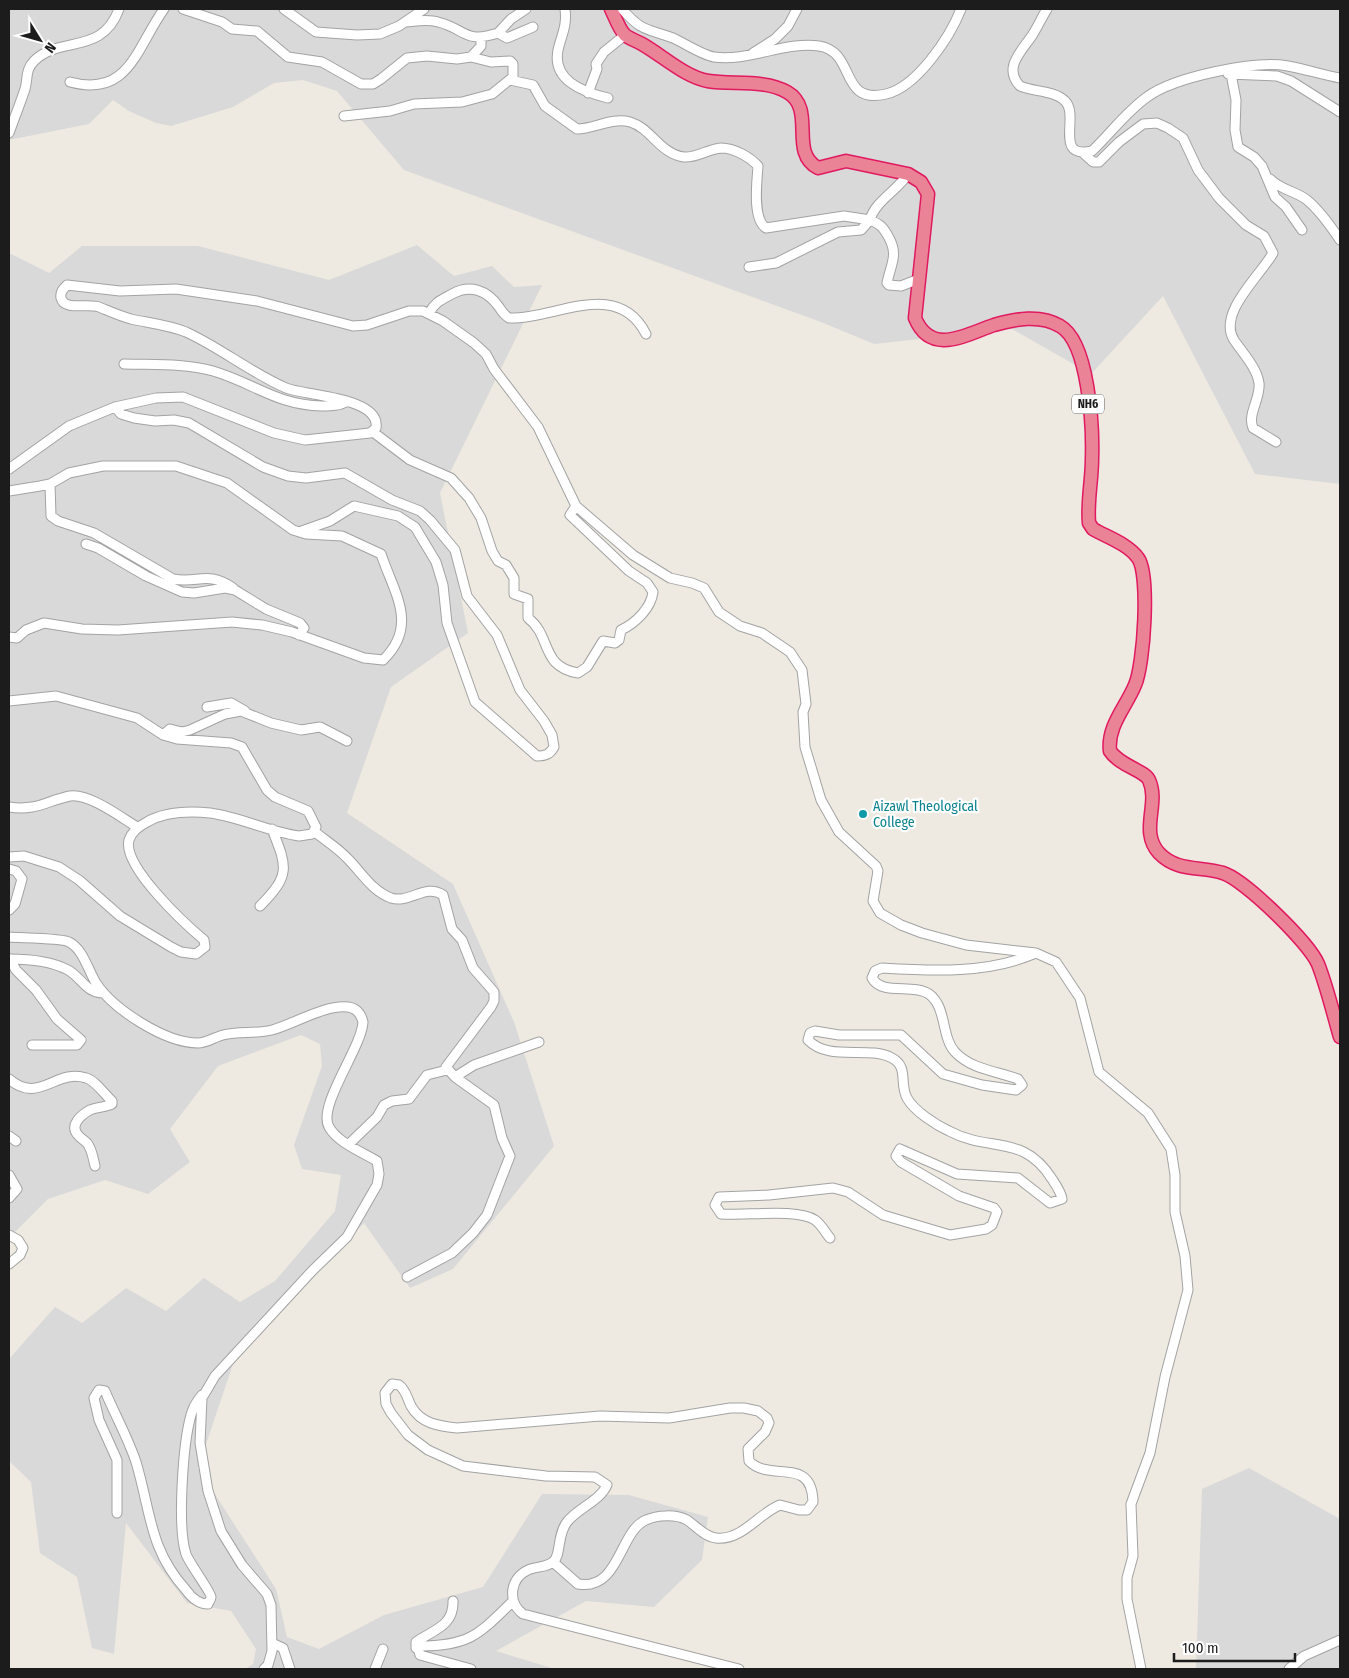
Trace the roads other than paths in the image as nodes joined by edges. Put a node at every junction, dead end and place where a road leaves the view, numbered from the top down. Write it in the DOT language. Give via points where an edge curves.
graph roads {
  1 [pos="118,9"];
  2 [pos="164,9"];
  3 [pos="183,9"];
  4 [pos="284,9"];
  5 [pos="424,9"];
  6 [pos="526,9"];
  7 [pos="565,9"];
  8 [pos="611,9"];
  9 [pos="622,9"];
  10 [pos="797,9"];
  11 [pos="961,9"];
  12 [pos="1046,9"];
  13 [pos="406,22"];
  14 [pos="533,28"];
  15 [pos="498,33"];
  16 [pos="625,35"];
  17 [pos="482,38"];
  18 [pos="751,54"];
  19 [pos="471,57"];
  20 [pos="1218,73"];
  21 [pos="1231,74"];
  22 [pos="1337,76"];
  23 [pos="510,80"];
  24 [pos="70,82"];
  25 [pos="588,93"];
  26 [pos="608,98"];
  27 [pos="1340,112"];
  28 [pos="344,116"];
  29 [pos="9,133"];
  30 [pos="1083,153"];
  31 [pos="908,174"];
  32 [pos="1266,175"];
  33 [pos="870,220"];
  34 [pos="1302,230"];
  35 [pos="1340,240"];
  36 [pos="749,267"];
  37 [pos="919,279"];
  38 [pos="429,314"];
  39 [pos="646,334"];
  40 [pos="124,364"];
  41 [pos="348,401"];
  42 [pos="115,407"];
  43 [pos="373,432"];
  44 [pos="1276,442"];
  45 [pos="9,470"];
  46 [pos="50,484"];
  47 [pos="9,491"];
  48 [pos="576,506"];
  49 [pos="299,532"];
  50 [pos="86,544"];
  51 [pos="235,590"];
  52 [pos="299,635"];
  53 [pos="9,637"];
  54 [pos="9,701"];
  55 [pos="207,707"];
  56 [pos="250,714"];
  57 [pos="163,735"];
  58 [pos="346,741"];
  59 [pos="9,807"];
  60 [pos="137,827"];
  61 [pos="272,829"];
  62 [pos="315,832"];
  63 [pos="9,857"];
  64 [pos="9,869"];
  65 [pos="260,906"];
  66 [pos="9,910"];
  67 [pos="9,937"];
  68 [pos="1036,953"];
  69 [pos="9,959"];
  70 [pos="103,993"];
  71 [pos="1340,1037"];
  72 [pos="539,1042"];
  73 [pos="32,1045"];
  74 [pos="447,1070"];
  75 [pos="455,1077"];
  76 [pos="9,1079"];
  77 [pos="349,1144"];
  78 [pos="95,1166"];
  79 [pos="9,1175"];
  80 [pos="9,1198"];
  81 [pos="9,1236"];
  82 [pos="830,1238"];
  83 [pos="9,1264"];
  84 [pos="407,1278"];
  85 [pos="206,1388"];
  86 [pos="117,1513"];
  87 [pos="553,1562"];
  88 [pos="453,1601"];
  89 [pos="512,1602"];
  90 [pos="1340,1640"];
  91 [pos="272,1643"];
  92 [pos="383,1649"];
  93 [pos="418,1650"];
  94 [pos="264,1669"];
  95 [pos="290,1669"];
  96 [pos="376,1669"];
  97 [pos="471,1669"];
  98 [pos="739,1669"];
  99 [pos="1141,1669"];
  100 [pos="1289,1669"];
  1 -- 29 [label="street" via="111,24 93,40 60,48 34,61 27,71 25,88"];
  2 -- 24 [label="street" via="129,65 113,82 93,86"];
  3 -- 19 [label="street" via="222,22 232,29 256,30 288,57 322,62 361,84 381,80 407,58 427,56 456,60"];
  4 -- 13 [label="street" via="316,32 380,34"];
  5 -- 13 [label="street"];
  6 -- 15 [label="street" via="510,19"];
  7 -- 25 [label="street" via="566,25 558,49 558,67 571,84"];
  8 -- 16 [label="highway"];
  9 -- 18 [label="street" via="637,26 710,56"];
  10 -- 18 [label="street" via="788,26 775,39"];
  11 -- 18 [label="street" via="947,39 929,62 906,84 883,95 874,96 857,90 849,82 841,59 821,46"];
  12 -- 30 [label="street" via="1014,60 1013,71 1020,86 1057,95 1064,100 1070,114 1069,139 1075,149"];
  13 -- 17 [label="street" via="437,21 466,35"];
  14 -- 15 [label="street" via="507,38"];
  15 -- 17 [label="street"];
  16 -- 25 [label="street" via="604,52 596,64 597,70"];
  16 -- 31 [label="highway" via="696,78 786,91 798,105 803,123 805,158 818,168 846,161"];
  17 -- 19 [label="street" via="481,46"];
  19 -- 23 [label="street" via="491,62 512,62 514,74"];
  20 -- 21 [label="street"];
  20 -- 22 [label="street" via="1286,66"];
  20 -- 30 [label="street" via="1167,85 1154,92 1134,107 1092,151"];
  21 -- 27 [label="street" via="1277,76 1291,81"];
  21 -- 32 [label="street" via="1238,147 1259,162"];
  23 -- 28 [label="street" via="492,94 462,102 414,104 390,111"];
  23 -- 33 [label="street" via="533,85 545,106 577,129 608,122 630,122 678,155 695,156 722,148 746,156 758,166 757,212 766,228 844,216"];
  25 -- 26 [label="street"];
  30 -- 44 [label="street" via="1093,162 1099,162 1143,124 1162,125 1183,138 1198,170 1219,198 1246,225 1268,240 1273,253 1248,286 1230,325 1232,337 1259,381 1259,395 1251,424 1256,432"];
  31 -- 33 [label="street" via="873,210"];
  31 -- 37 [label="highway, NH6" via="921,182 928,194"];
  32 -- 34 [label="street" via="1275,197"];
  32 -- 35 [label="street" via="1279,188 1308,201"];
  33 -- 36 [label="street" via="861,230 838,232 776,262"];
  33 -- 37 [label="street" via="883,227 894,246 887,283 901,286"];
  37 -- 71 [label="highway, NH6" via="915,318 928,335 939,340 959,339 994,325 1029,318 1060,326 1071,335 1086,378 1092,457 1089,523 1093,529 1137,556 1145,576 1138,675 1110,732 1110,751 1122,764 1149,779 1149,832 1159,853 1179,867 1236,879 1309,949 1317,963"];
  38 -- 39 [label="street" via="434,303 470,288 488,296 509,318 599,304 627,311 641,323"];
  38 -- 41 [label="street" via="409,311 367,325 353,326 257,301 176,289 120,291 74,284 62,289 62,302 68,306 94,305 128,318 181,330 287,388"];
  38 -- 48 [label="street" via="486,354 497,374 538,427"];
  40 -- 41 [label="street" via="212,371 269,396 304,406 339,405"];
  41 -- 43 [label="street" via="374,416 377,425"];
  42 -- 43 [label="street" via="156,398 183,397 274,433 305,440"];
  42 -- 45 [label="street" via="69,426"];
  42 -- 49 [label="street" via="121,414 134,418 189,423 263,467 288,476 306,478 345,473 392,500 420,511 455,550 467,596 497,635 520,690 548,728 554,746 551,752 538,756 475,702 447,623 436,562 415,527 398,516 354,506 330,521"];
  43 -- 48 [label="street" via="410,460 451,478 469,498 488,534 492,551 514,578 514,594 528,599 528,618 538,627 550,659 569,672 578,673 587,667 603,641 615,643 619,640 621,630 643,613 653,592 648,583 629,571 570,515"];
  46 -- 47 [label="street"];
  46 -- 49 [label="street" via="69,473 104,466 176,466 227,483"];
  46 -- 51 [label="street" via="52,516 58,521 94,533 173,579 211,578"];
  48 -- 68 [label="street" via="633,555 670,578 704,588 719,612 784,647 797,662 802,670 806,704 803,712 804,747 813,780 839,832 876,866 873,901 880,913 908,928 966,945"];
  49 -- 52 [label="street" via="342,536 381,554 403,623 394,647 383,660 364,658"];
  50 -- 51 [label="street" via="182,592"];
  51 -- 52 [label="street" via="266,609 300,623 304,628"];
  52 -- 53 [label="street" via="262,625 232,622 118,630 44,623 26,630 17,638"];
  54 -- 57 [label="street" via="56,696 137,718"];
  55 -- 56 [label="street" via="230,703"];
  56 -- 57 [label="street" via="229,712 198,727 182,732 170,729"];
  56 -- 58 [label="street" via="271,724 301,730 320,727"];
  57 -- 62 [label="street" via="242,747 267,790 308,811 316,823"];
  59 -- 60 [label="street" via="31,808 70,796 78,797"];
  60 -- 61 [label="street" via="179,812 214,814"];
  60 -- 63 [label="street" via="128,842 131,859 160,899 204,940 205,947 201,952 190,953 171,947 109,909 79,880 59,868 24,856"];
  61 -- 62 [label="street" via="302,837"];
  61 -- 65 [label="street" via="284,861 284,873 275,891"];
  62 -- 74 [label="street" via="337,848 371,886 388,896 398,899 428,891 438,892 444,897 451,927 462,940 473,968 492,988 495,996 491,1007 447,1063"];
  64 -- 66 [label="street" via="16,871 22,879 15,904"];
  67 -- 70 [label="street" via="71,942"];
  68 -- 82 [label="street" via="1016,961 959,970 882,968 872,978 879,985 929,994 938,1006 955,1052 975,1065 1021,1080 1022,1085 1016,1090 943,1074 901,1035 839,1035 815,1031 808,1040 820,1048 893,1058 902,1068 907,1099 916,1109 962,1137 1026,1151 1042,1164 1062,1200 1050,1203 1018,1178 957,1174 900,1149 896,1156 901,1162 959,1196 994,1208 997,1219 992,1225 971,1233 950,1235 883,1215 848,1192 833,1188 719,1197 715,1205 721,1214 765,1212 810,1217"];
  68 -- 99 [label="street" via="1056,962 1076,990 1099,1072 1148,1113 1167,1140 1174,1164 1175,1212 1188,1290 1165,1377 1150,1453 1131,1504 1132,1556 1127,1599"];
  69 -- 70 [label="street" via="52,964 66,969 89,990"];
  69 -- 73 [label="street" via="57,1019 81,1040 77,1045"];
  70 -- 77 [label="street" via="140,1022 182,1041 199,1043 225,1034 270,1030 334,1007 356,1010 363,1026 327,1116 330,1128"];
  72 -- 75 [label="street" via="474,1065"];
  74 -- 75 [label="street"];
  74 -- 77 [label="street" via="428,1075 409,1099 384,1105"];
  75 -- 84 [label="street" via="494,1104 510,1156 483,1222 445,1258"];
  76 -- 78 [label="street" via="25,1090 68,1077 86,1077 96,1082 112,1104 88,1111 77,1120 75,1128 91,1150"];
  77 -- 85 [label="street" via="377,1161 379,1166 377,1186 370,1201 347,1237"];
  79 -- 80 [label="street" via="17,1189"];
  81 -- 83 [label="street" via="18,1240 23,1248"];
  85 -- 86 [label="street" via="189,1421 182,1498 186,1552 210,1592 208,1604 189,1594 173,1576 157,1545 136,1463 105,1392 100,1390 94,1398 95,1409 117,1460"];
  85 -- 91 [label="street" via="200,1412 200,1443 208,1491 220,1531 242,1565 267,1594 271,1605"];
  87 -- 87 [label="street" via="558,1556 559,1537 566,1524 603,1491 607,1485 605,1482 595,1477 546,1476 463,1466 428,1450 408,1435 386,1404 387,1388 396,1383 402,1387 412,1407 424,1420 457,1428 600,1416 669,1418 730,1408 752,1409 764,1414 769,1423 746,1451 749,1460 756,1466 802,1475 810,1483 813,1502 807,1510 780,1505 727,1537 709,1536 686,1519 646,1519 636,1528 606,1578 594,1584 578,1584"];
  87 -- 89 [label="street" via="523,1573 512,1590"];
  88 -- 93 [label="street" via="453,1611 445,1625 416,1642"];
  89 -- 93 [label="street" via="478,1634 443,1646 420,1646"];
  89 -- 98 [label="street" via="524,1614"];
  90 -- 100 [label="street" via="1304,1656"];
  91 -- 94 [label="street" via="270,1660"];
  91 -- 95 [label="street" via="284,1648"];
  92 -- 96 [label="street"];
  93 -- 97 [label="street" via="433,1659"];
}
